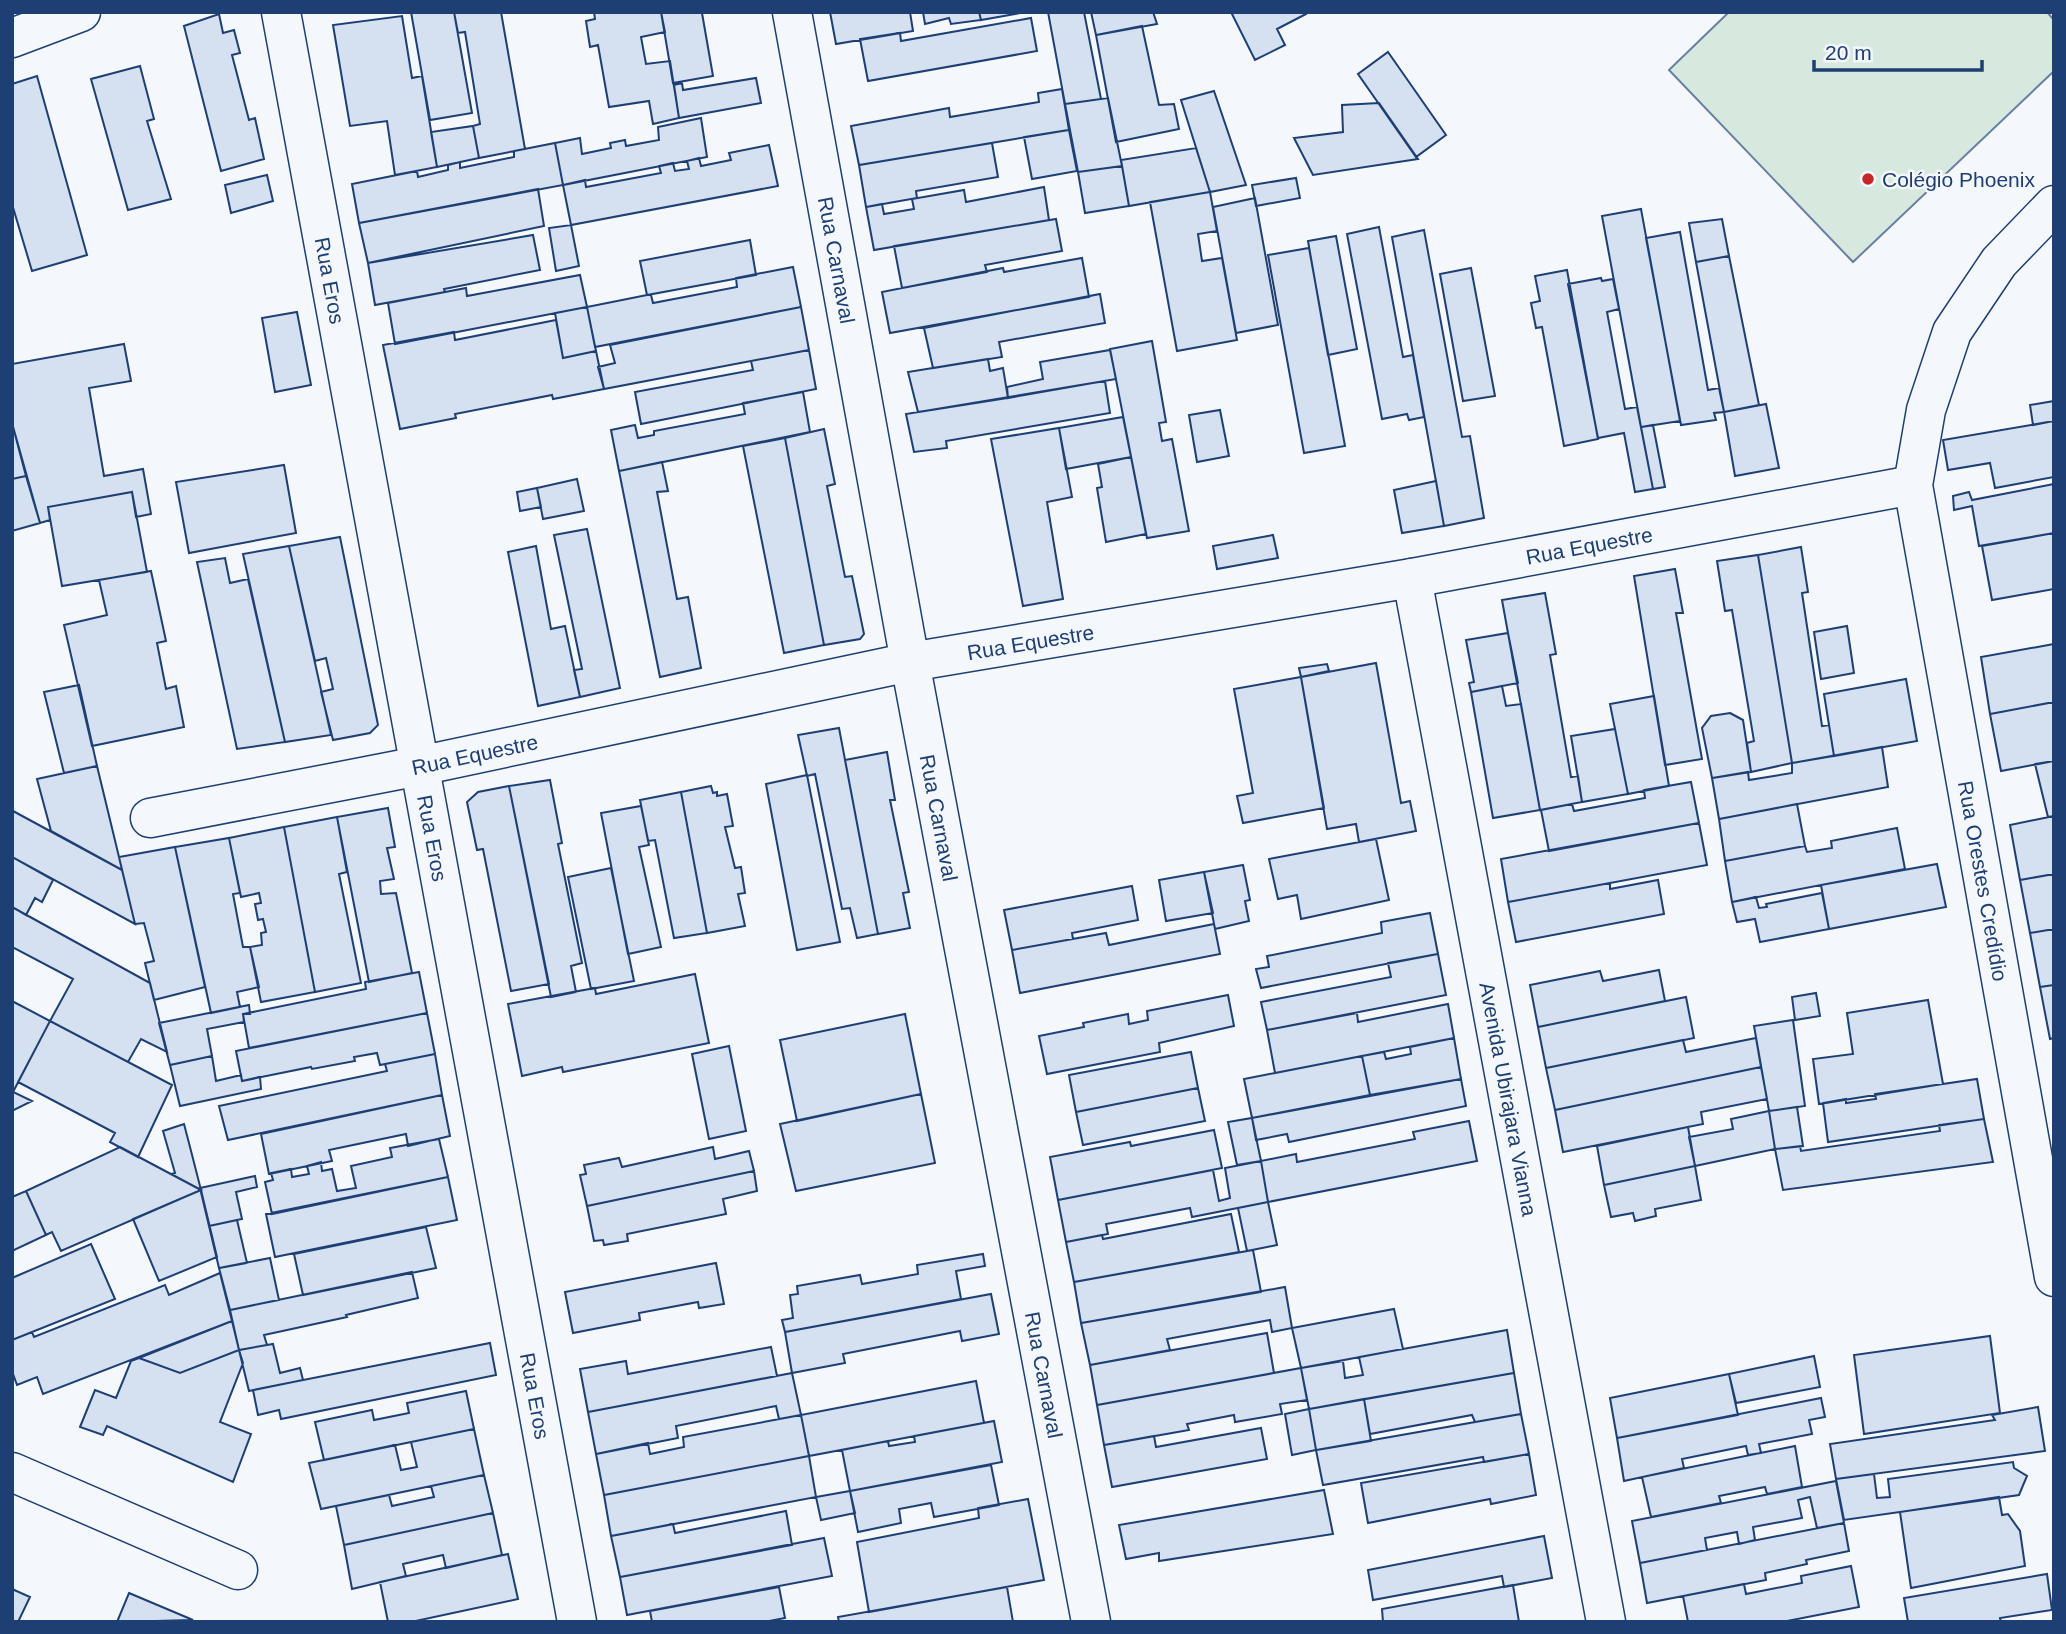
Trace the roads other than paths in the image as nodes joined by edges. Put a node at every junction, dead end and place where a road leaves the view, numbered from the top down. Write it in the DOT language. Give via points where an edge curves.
graph roads {
  1 [pos="81,12"];
  2 [pos="281,12"];
  3 [pos="792,12"];
  4 [pos="12,38"];
  5 [pos="2054,205"];
  6 [pos="1913,485"];
  7 [pos="1412,578"];
  8 [pos="910,662"];
  9 [pos="419,766"];
  10 [pos="150,818"];
  11 [pos="2054,1277"];
  12 [pos="12,1472"];
  13 [pos="238,1570"];
  14 [pos="578,1622"];
  15 [pos="1091,1622"];
  16 [pos="1606,1622"];
  1 -- 4 [label="street"];
  2 -- 9 [label="street, Rua Eros"];
  3 -- 8 [label="street, Rua Carnaval"];
  5 -- 6 [label="street, Rua Orestes Credídio" via="1999,262 1952,331 1926,410"];
  6 -- 7 [label="street, Rua Equestre"];
  6 -- 11 [label="street, Rua Orestes Credídio"];
  7 -- 8 [label="street, Rua Equestre"];
  7 -- 16 [label="street, Avenida Ubirajara Vianna"];
  8 -- 9 [label="street, Rua Equestre"];
  8 -- 15 [label="street, Rua Carnaval"];
  9 -- 10 [label="street, Rua Equestre"];
  9 -- 14 [label="street, Rua Eros"];
  12 -- 13 [label="street"];
}
